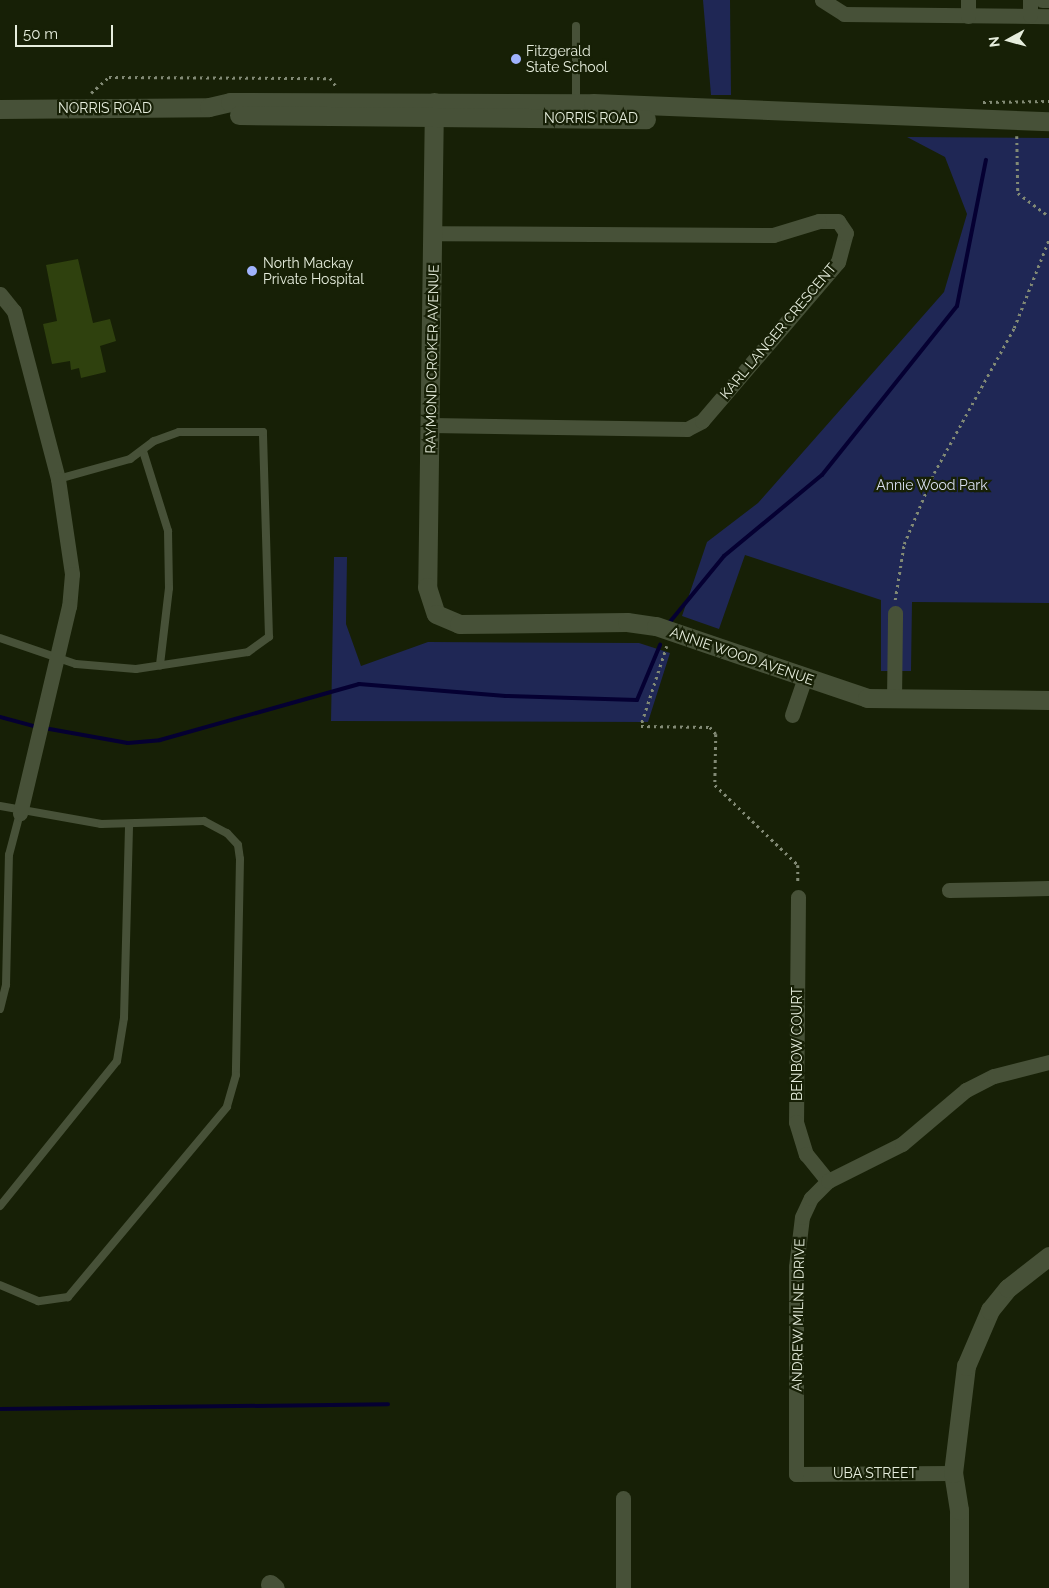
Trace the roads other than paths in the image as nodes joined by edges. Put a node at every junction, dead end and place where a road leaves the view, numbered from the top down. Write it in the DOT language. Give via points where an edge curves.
graph roads {
  1 [pos="822,0"];
  2 [pos="968,0"];
  3 [pos="1030,0"];
  4 [pos="1042,0"];
  5 [pos="1049,0"];
  6 [pos="864,7"];
  7 [pos="904,7"];
  8 [pos="1030,15"];
  9 [pos="968,16"];
  10 [pos="1049,16"];
  11 [pos="576,26"];
  12 [pos="576,106"];
  13 [pos="0,109"];
  14 [pos="434,111"];
  15 [pos="1049,112"];
  16 [pos="975,116"];
  17 [pos="1049,121"];
  18 [pos="1019,124"];
  19 [pos="435,233"];
  20 [pos="0,294"];
  21 [pos="431,425"];
  22 [pos="143,452"];
  23 [pos="58,479"];
  24 [pos="895,613"];
  25 [pos="436,614"];
  26 [pos="0,638"];
  27 [pos="56,657"];
  28 [pos="160,666"];
  29 [pos="805,678"];
  30 [pos="894,700"];
  31 [pos="1049,700"];
  32 [pos="792,716"];
  33 [pos="0,806"];
  34 [pos="20,813"];
  35 [pos="128,825"];
  36 [pos="1049,888"];
  37 [pos="949,890"];
  38 [pos="798,897"];
  39 [pos="0,1009"];
  40 [pos="1049,1062"];
  41 [pos="828,1181"];
  42 [pos="0,1206"];
  43 [pos="1049,1256"];
  44 [pos="0,1285"];
  45 [pos="953,1473"];
  46 [pos="796,1474"];
  47 [pos="623,1498"];
  48 [pos="623,1588"];
  49 [pos="959,1588"];
  1 -- 6 [label="street" via="838,13"];
  2 -- 9 [label="street"];
  3 -- 8 [label="street"];
  4 -- 5 [label="street"];
  6 -- 7 [label="street"];
  7 -- 9 [label="street"];
  8 -- 9 [label="street"];
  8 -- 10 [label="street"];
  11 -- 12 [label="lane"];
  12 -- 14 [label="street, NORRIS ROAD"];
  12 -- 14 [label="street, NORRIS ROAD" via="456,102"];
  12 -- 16 [label="street, NORRIS ROAD"];
  12 -- 16 [label="street, NORRIS ROAD" via="601,103 660,109"];
  13 -- 14 [label="street, NORRIS ROAD" via="209,107 228,115"];
  14 -- 19 [label="street, RAYMOND CROKER AVENUE"];
  15 -- 18 [label="street, NORRIS ROAD"];
  16 -- 18 [label="street, NORRIS ROAD"];
  17 -- 18 [label="street, NORRIS ROAD"];
  19 -- 21 [label="street, RAYMOND CROKER AVENUE"];
  19 -- 21 [label="street, KARL LANGER CRESCENT" via="772,235 828,221 838,221 846,233 838,262 702,421 686,429"];
  20 -- 23 [label="street" via="14,311"];
  21 -- 25 [label="street, RAYMOND CROKER AVENUE" via="427,587"];
  22 -- 23 [label="lane" via="113,465"];
  22 -- 28 [label="lane" via="168,531 170,588"];
  22 -- 28 [label="lane" via="154,441 179,432 263,432 270,637 248,652"];
  23 -- 27 [label="street" via="72,574"];
  24 -- 30 [label="street"];
  25 -- 29 [label="street, ANNIE WOOD AVENUE" via="459,624 627,622 673,632"];
  26 -- 27 [label="lane"];
  27 -- 28 [label="lane" via="76,664 127,668"];
  27 -- 34 [label="street"];
  29 -- 30 [label="street, ANNIE WOOD AVENUE" via="844,693"];
  29 -- 32 [label="street"];
  30 -- 31 [label="street, ANNIE WOOD AVENUE"];
  33 -- 34 [label="lane"];
  34 -- 35 [label="lane"];
  34 -- 39 [label="lane" via="9,855 6,985"];
  35 -- 42 [label="lane" via="124,1018 117,1061"];
  35 -- 44 [label="lane" via="204,821 228,833 238,845 232,1094 227,1107 68,1296 38,1301"];
  36 -- 37 [label="street"];
  38 -- 41 [label="street, BENBOW COURT" via="796,1122 806,1154"];
  40 -- 41 [label="street, ANDREW MILNE DRIVE" via="994,1076 966,1090 902,1144"];
  41 -- 46 [label="street, ANDREW MILNE DRIVE" via="811,1198 797,1242"];
  43 -- 45 [label="street" via="1008,1288 976,1337 965,1374"];
  45 -- 46 [label="street, UBA STREET"];
  45 -- 49 [label="street" via="959,1510"];
  47 -- 48 [label="street"];
}
